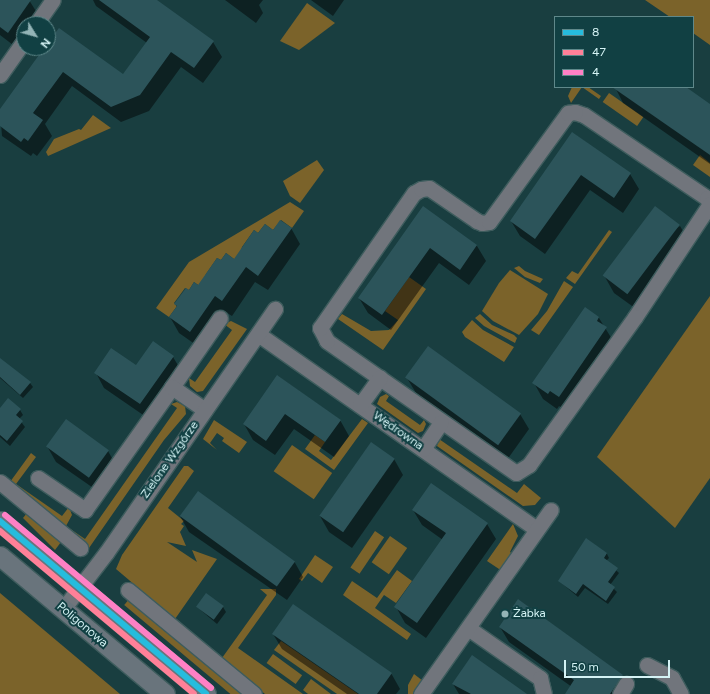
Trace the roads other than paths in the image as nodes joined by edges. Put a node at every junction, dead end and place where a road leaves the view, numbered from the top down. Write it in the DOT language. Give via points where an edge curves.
graph roads {
  1 [pos="53,0"];
  2 [pos="42,16"];
  3 [pos="16,52"];
  4 [pos="0,75"];
  5 [pos="275,309"];
  6 [pos="220,318"];
  7 [pos="258,334"];
  8 [pos="380,377"];
  9 [pos="172,386"];
  10 [pos="360,405"];
  11 [pos="205,410"];
  12 [pos="441,422"];
  13 [pos="423,449"];
  14 [pos="38,478"];
  15 [pos="0,482"];
  16 [pos="551,510"];
  17 [pos="0,521"];
  18 [pos="537,529"];
  19 [pos="80,548"];
  20 [pos="0,556"];
  21 [pos="80,588"];
  22 [pos="128,590"];
  23 [pos="63,609"];
  24 [pos="468,628"];
  25 [pos="647,665"];
  26 [pos="164,694"];
  27 [pos="206,694"];
  28 [pos="254,694"];
  29 [pos="421,694"];
  30 [pos="544,694"];
  31 [pos="681,694"];
  1 -- 2 [label="street"];
  3 -- 4 [label="street"];
  5 -- 7 [label="street, Zielone Wzgórze"];
  6 -- 9 [label="street"];
  7 -- 10 [label="street, Wędrowna"];
  7 -- 11 [label="street, Zielone Wzgórze"];
  8 -- 10 [label="street"];
  8 -- 12 [label="street"];
  8 -- 12 [label="street" via="327,341 320,328 414,193 421,188 429,188 476,221 489,222 568,113 575,112 584,115 707,198 710,204 707,211 526,469 511,472"];
  9 -- 11 [label="street"];
  9 -- 14 [label="street" via="85,510"];
  10 -- 13 [label="street, Wędrowna"];
  11 -- 21 [label="street, Zielone Wzgórze"];
  12 -- 13 [label="street"];
  13 -- 18 [label="street, Wędrowna"];
  15 -- 19 [label="street"];
  16 -- 18 [label="street"];
  17 -- 21 [label="main road"];
  18 -- 24 [label="street"];
  20 -- 23 [label="main road, Poligonowa"];
  21 -- 23 [label="street, Zielone Wzgórze"];
  21 -- 27 [label="main road"];
  22 -- 28 [label="street"];
  23 -- 26 [label="main road, Poligonowa"];
  24 -- 29 [label="street"];
  24 -- 30 [label="street" via="540,678"];
  25 -- 31 [label="street" via="672,678"];
}
